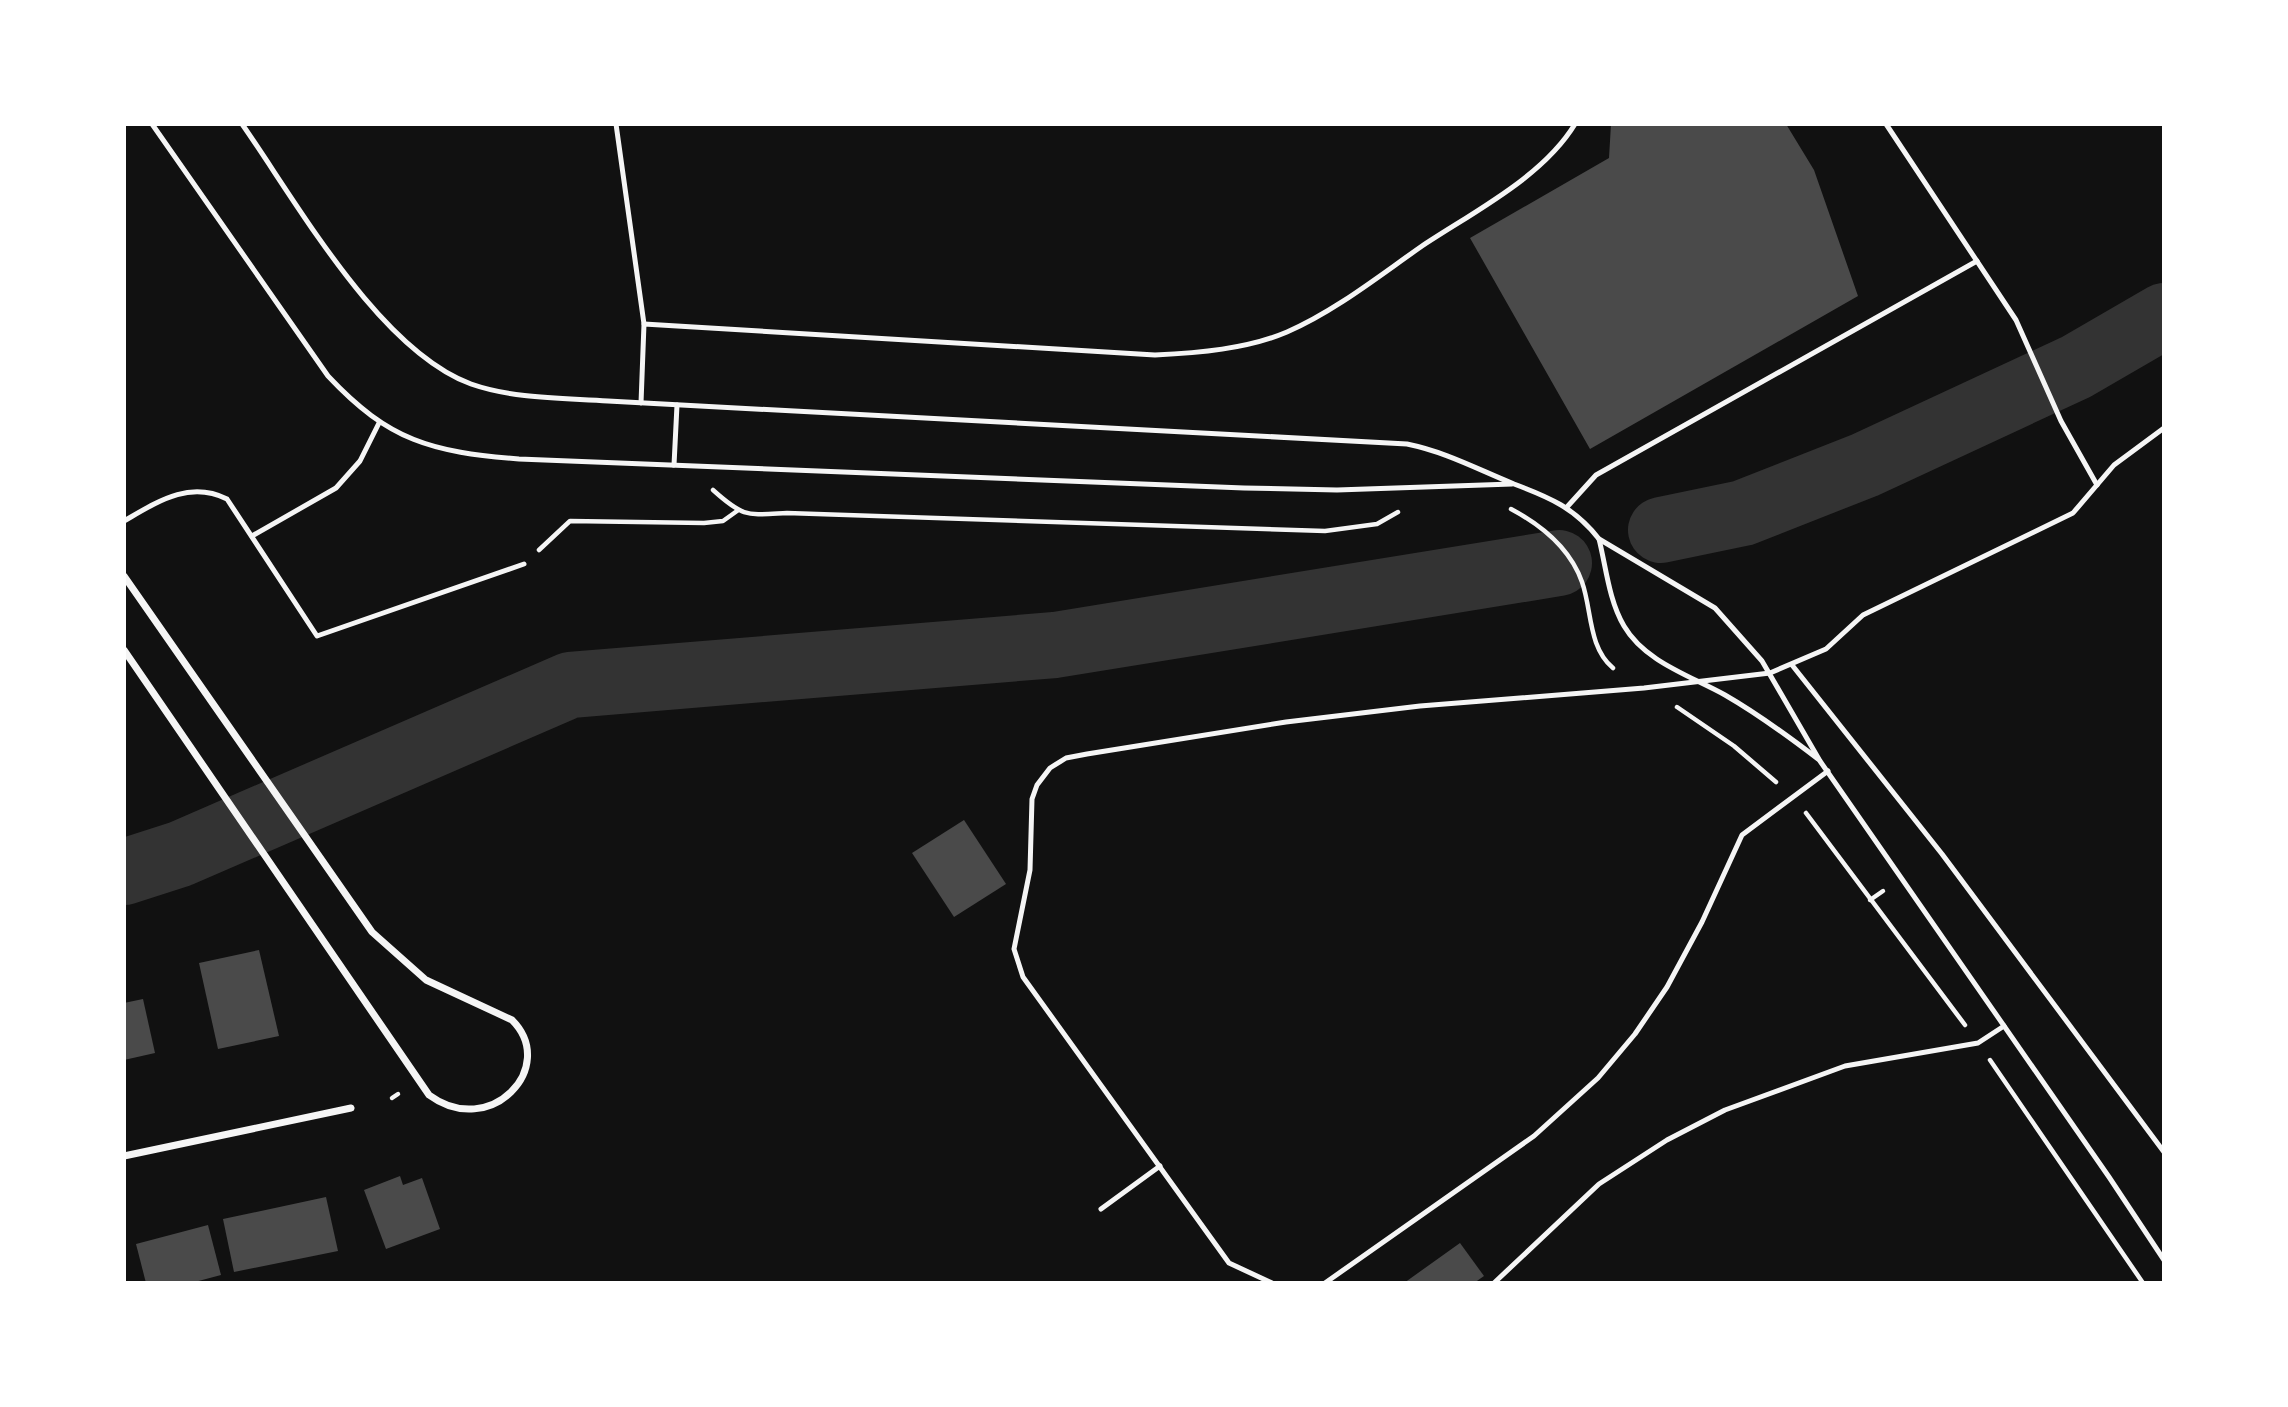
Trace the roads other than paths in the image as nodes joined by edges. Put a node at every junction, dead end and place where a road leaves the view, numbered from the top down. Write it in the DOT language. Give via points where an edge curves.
graph roads {
  1 [pos="152,124"];
  2 [pos="242,124"];
  3 [pos="616,124"];
  4 [pos="1575,124"];
  5 [pos="1886,124"];
  6 [pos="1977,261"];
  7 [pos="644,324"];
  8 [pos="641,403"];
  9 [pos="677,405"];
  10 [pos="379,423"];
  11 [pos="2164,428"];
  12 [pos="674,465"];
  13 [pos="1515,484"];
  14 [pos="2097,485"];
  15 [pos="1567,507"];
  16 [pos="124,521"];
  17 [pos="252,536"];
  18 [pos="1599,539"];
  19 [pos="524,564"];
  20 [pos="124,576"];
  21 [pos="124,650"];
  22 [pos="1792,666"];
  23 [pos="1770,673"];
  24 [pos="1700,683"];
  25 [pos="1820,761"];
  26 [pos="1828,771"];
  27 [pos="2004,1026"];
  28 [pos="351,1108"];
  29 [pos="2164,1152"];
  30 [pos="124,1156"];
  31 [pos="1160,1166"];
  32 [pos="1101,1209"];
  33 [pos="2164,1261"];
  34 [pos="1272,1283"];
  35 [pos="1325,1283"];
  36 [pos="1494,1283"];
  1 -- 10 [label="lane" via="328,376"];
  2 -- 8 [label="lane" via="370,305 423,358 469,383 493,390"];
  3 -- 7 [label="lane"];
  4 -- 7 [label="lane" via="1543,163 1340,303 1286,332 1245,344 1156,355"];
  5 -- 6 [label="lane"];
  6 -- 14 [label="lane" via="2016,320 2061,421"];
  6 -- 15 [label="lane" via="1597,475"];
  7 -- 8 [label="lane"];
  8 -- 9 [label="lane"];
  9 -- 12 [label="lane"];
  9 -- 13 [label="lane" via="1407,444 1457,457"];
  10 -- 12 [label="lane" via="405,438 478,456"];
  10 -- 17 [label="lane" via="360,461 336,488"];
  11 -- 14 [label="lane"];
  12 -- 13 [label="lane" via="1337,490"];
  13 -- 15 [label="lane"];
  14 -- 22 [label="lane" via="2073,513 1863,615 1826,649"];
  15 -- 18 [label="lane"];
  16 -- 17 [label="lane" via="167,496 194,490 213,492 227,499"];
  17 -- 19 [label="lane" via="317,636"];
  18 -- 23 [label="lane" via="1715,608"];
  18 -- 24 [label="lane" via="1616,608 1631,638 1666,666"];
  20 -- 21 [label="street" via="372,932 401,961 440,989 521,1028 527,1059 523,1076 504,1098 484,1109 460,1111 429,1095"];
  22 -- 23 [label="lane"];
  22 -- 29 [label="lane" via="1942,854"];
  23 -- 24 [label="lane"];
  23 -- 25 [label="lane"];
  24 -- 25 [label="lane" via="1772,724"];
  24 -- 31 [label="lane" via="1286,722 1066,758 1050,768 1032,799 1030,870 1014,949 1017,962 1023,977"];
  25 -- 26 [label="lane"];
  26 -- 27 [label="lane"];
  26 -- 35 [label="lane" via="1742,835 1667,987 1598,1078 1534,1136"];
  27 -- 33 [label="lane"];
  27 -- 36 [label="lane" via="1978,1043 1845,1066 1725,1110 1667,1140 1599,1184"];
  28 -- 30 [label="street"];
  31 -- 32 [label="lane"];
  31 -- 34 [label="lane" via="1229,1263"];
}
